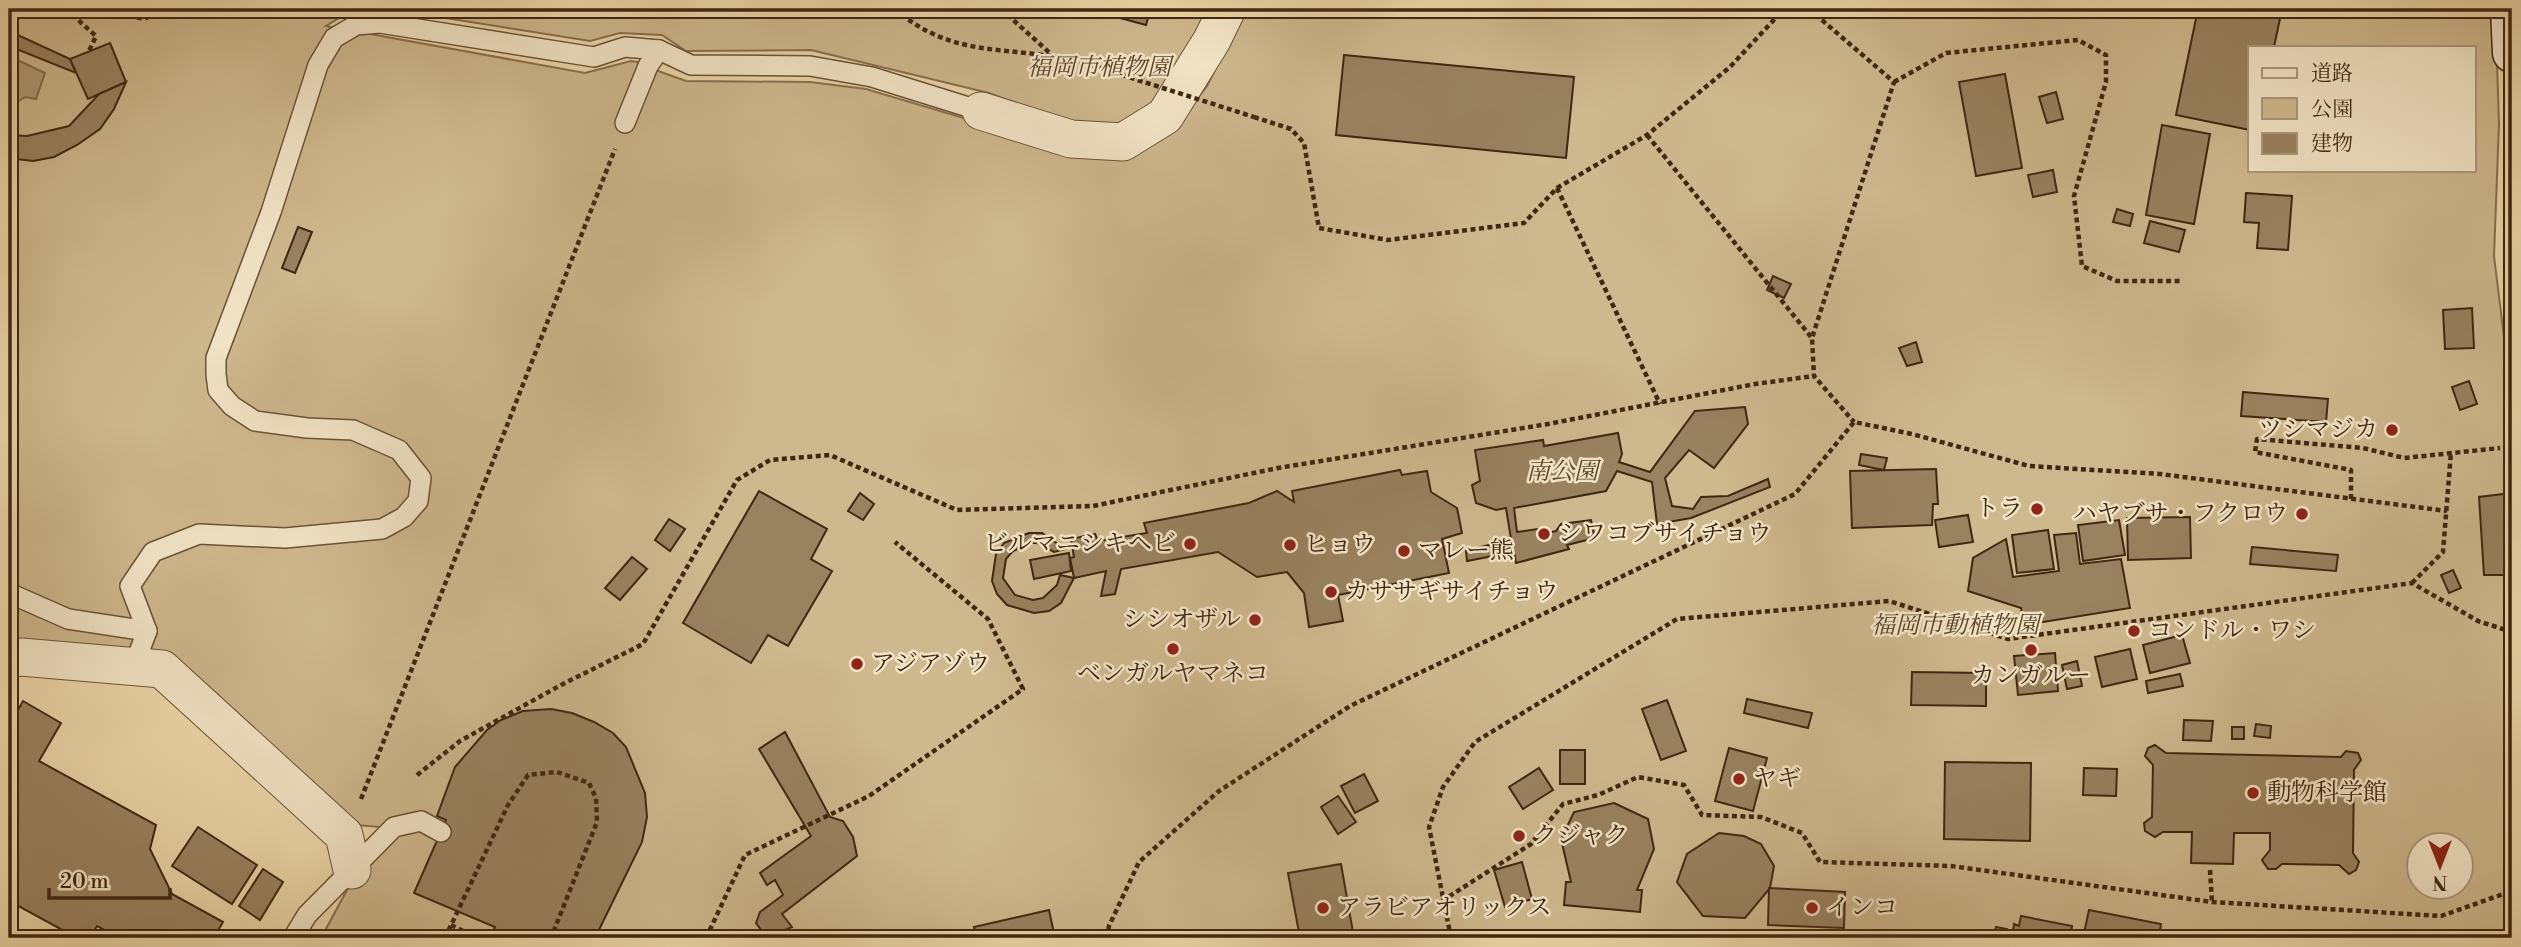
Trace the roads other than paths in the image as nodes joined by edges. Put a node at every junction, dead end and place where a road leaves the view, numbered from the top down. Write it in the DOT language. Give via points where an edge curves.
graph roads {
  1 [pos="1227,9"];
  2 [pos="2510,9"];
  3 [pos="659,50"];
  4 [pos="2512,53"];
  5 [pos="981,111"];
  6 [pos="625,123"];
  7 [pos="9,593"];
  8 [pos="147,631"];
  9 [pos="9,659"];
  10 [pos="133,668"];
  11 [pos="442,832"];
  12 [pos="352,870"];
  13 [pos="293,938"];
  1 -- 5 [label="street" via="1165,116 1123,142 1071,139"];
  2 -- 4 [label="street"];
  3 -- 5 [label="lane" via="691,65 810,66 872,77"];
  3 -- 6 [label="lane"];
  3 -- 8 [label="lane" via="625,47 594,57 380,23 356,25 334,38 318,65 271,212 216,358 218,390 255,421 353,430 399,450 421,478 418,501 404,517 382,530 285,538 199,534 153,552 130,586"];
  7 -- 8 [label="lane" via="68,619"];
  8 -- 10 [label="lane"];
  9 -- 10 [label="street"];
  10 -- 12 [label="street" via="162,669 344,835"];
  11 -- 12 [label="lane" via="421,821 394,827"];
  12 -- 13 [label="lane" via="307,915"];
}
